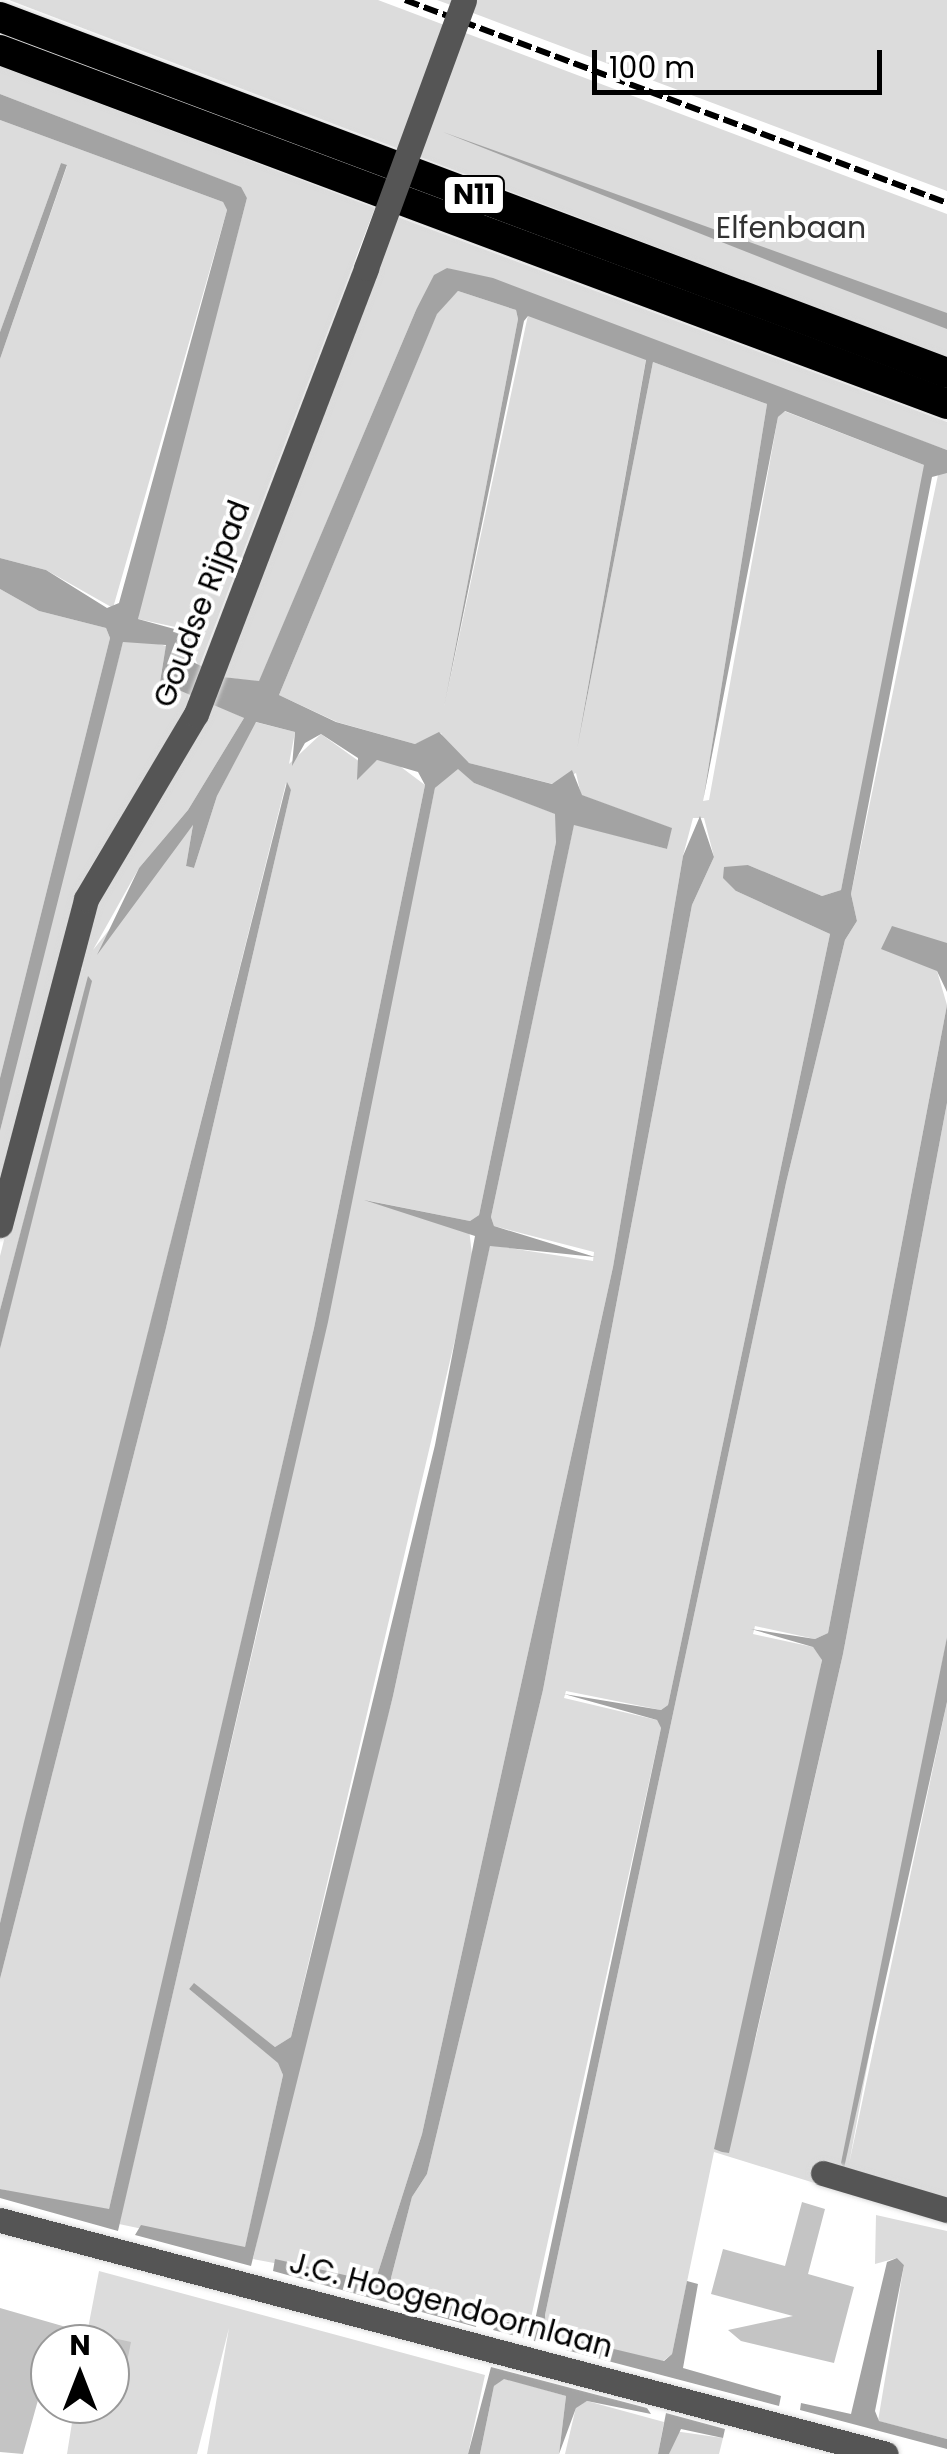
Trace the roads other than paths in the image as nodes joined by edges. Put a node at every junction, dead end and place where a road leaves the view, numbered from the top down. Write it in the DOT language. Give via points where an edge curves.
graph roads {
  1 [pos="464,0"];
  2 [pos="0,17"];
  3 [pos="0,50"];
  4 [pos="947,373"];
  5 [pos="947,404"];
  6 [pos="0,1225"];
  7 [pos="823,2173"];
  8 [pos="947,2210"];
  9 [pos="0,2220"];
  10 [pos="886,2454"];
  1 -- 6 [label="street, Goudse Rijpad, bridge" via="196,714 86,899"];
  2 -- 4 [label="highway, N11"];
  3 -- 5 [label="highway, N11"];
  7 -- 8 [label="street"];
  9 -- 10 [label="street, J.C. Hoogendoornlaan"];
}
